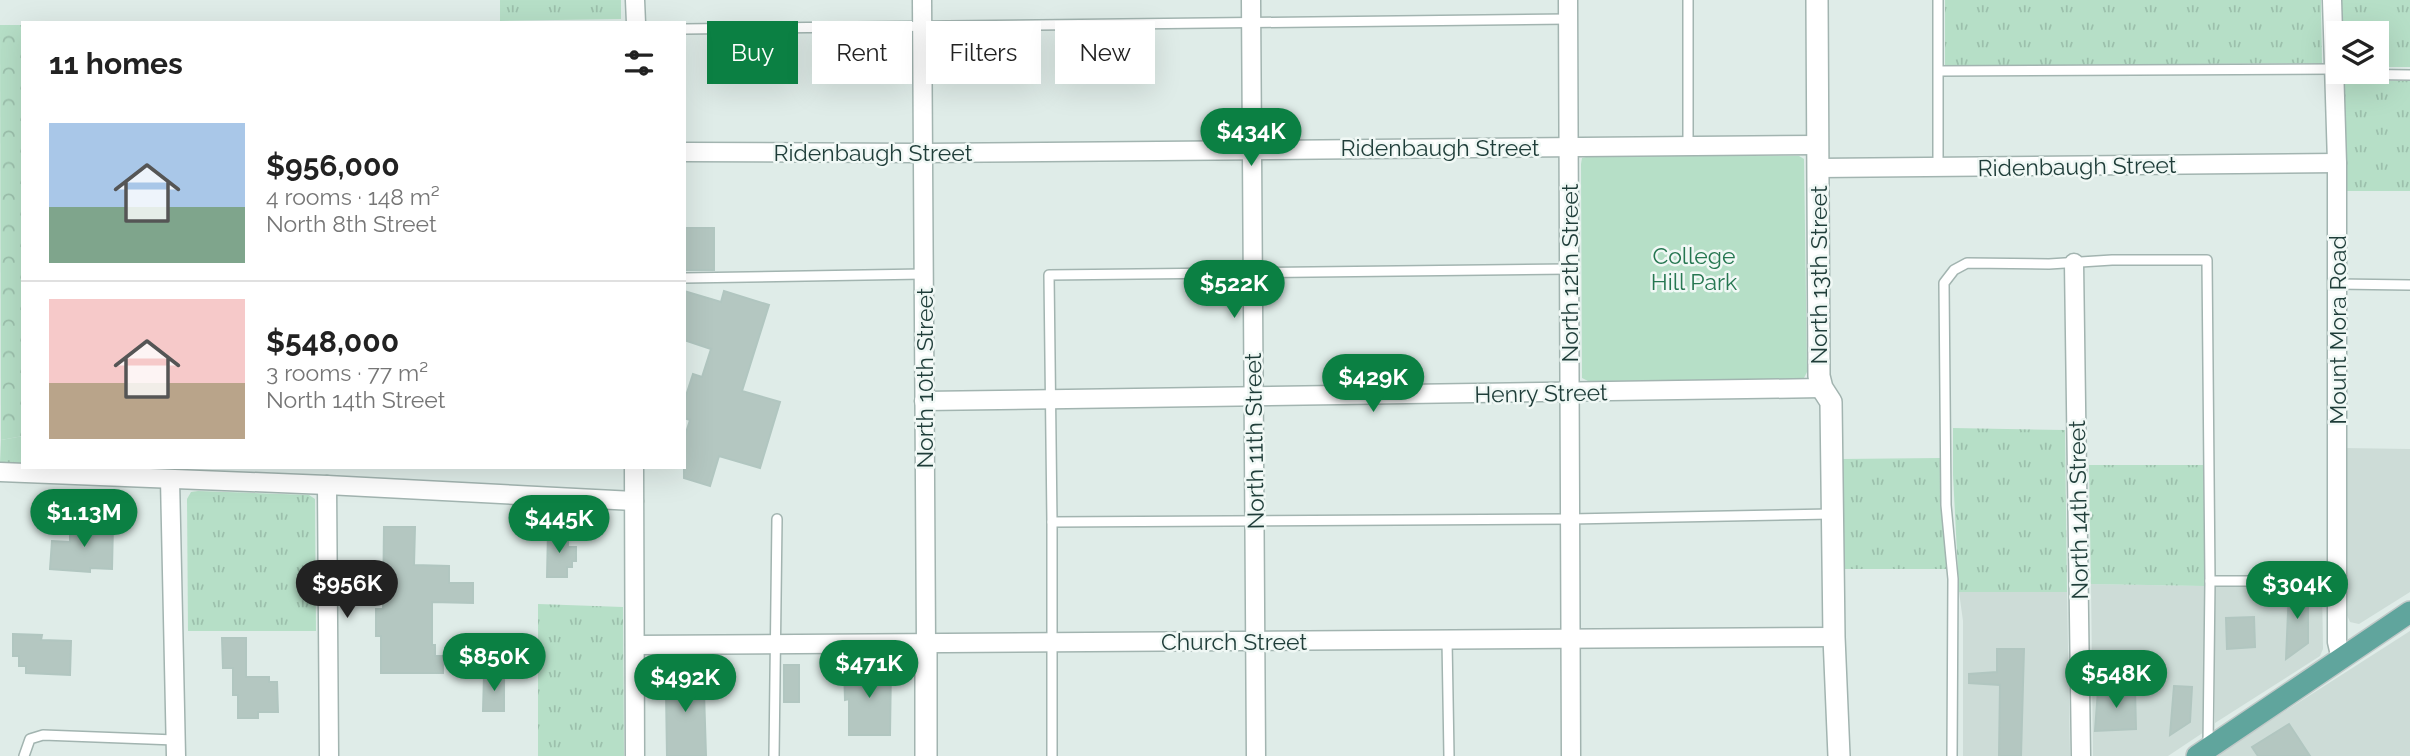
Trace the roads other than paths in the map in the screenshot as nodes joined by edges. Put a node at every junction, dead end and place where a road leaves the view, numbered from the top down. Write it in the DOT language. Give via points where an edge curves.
graph roads {
  1 [pos="635,0"];
  2 [pos="922,0"];
  3 [pos="1251,0"];
  4 [pos="1568,0"];
  5 [pos="1688,0"];
  6 [pos="1816,0"];
  7 [pos="1938,0"];
  8 [pos="2332,0"];
  9 [pos="1569,19"];
  10 [pos="636,21"];
  11 [pos="2333,21"];
  12 [pos="1250,24"];
  13 [pos="922,27"];
  14 [pos="686,29"];
  15 [pos="1939,71"];
  16 [pos="2326,72"];
  17 [pos="2389,74"];
  18 [pos="2410,75"];
  19 [pos="2334,84"];
  20 [pos="1688,145"];
  21 [pos="1817,145"];
  22 [pos="1568,146"];
  23 [pos="1251,149"];
  24 [pos="686,152"];
  25 [pos="923,153"];
  26 [pos="2337,163"];
  27 [pos="1938,167"];
  28 [pos="1818,168"];
  29 [pos="2074,264"];
  30 [pos="1569,269"];
  31 [pos="1252,271"];
  32 [pos="923,274"];
  33 [pos="686,278"];
  34 [pos="2337,284"];
  35 [pos="2410,285"];
  36 [pos="1822,388"];
  37 [pos="1569,392"];
  38 [pos="1254,397"];
  39 [pos="1051,400"];
  40 [pos="924,401"];
  41 [pos="634,469"];
  42 [pos="0,472"];
  43 [pos="170,479"];
  44 [pos="327,485"];
  45 [pos="634,501"];
  46 [pos="1832,514"];
  47 [pos="777,519"];
  48 [pos="1570,519"];
  49 [pos="1255,521"];
  50 [pos="1052,522"];
  51 [pos="2210,581"];
  52 [pos="2337,581"];
  53 [pos="2410,612"];
  54 [pos="1834,637"];
  55 [pos="1571,639"];
  56 [pos="1447,640"];
  57 [pos="1256,641"];
  58 [pos="1052,642"];
  59 [pos="926,643"];
  60 [pos="776,644"];
  61 [pos="635,645"];
  62 [pos="2342,659"];
  63 [pos="176,748"];
  64 [pos="2202,753"];
  65 [pos="24,756"];
  66 [pos="329,756"];
  67 [pos="635,756"];
  68 [pos="774,756"];
  69 [pos="926,756"];
  70 [pos="1052,756"];
  71 [pos="1256,756"];
  72 [pos="1449,756"];
  73 [pos="1571,756"];
  74 [pos="1839,756"];
  75 [pos="1952,756"];
  76 [pos="2081,756"];
  1 -- 10 [label="street"];
  2 -- 13 [label="street, North 10th Street"];
  3 -- 12 [label="street, North 11th Street"];
  4 -- 9 [label="street, North 12th Street"];
  5 -- 20 [label="lane"];
  6 -- 21 [label="street, North 13th Street"];
  7 -- 15 [label="lane"];
  8 -- 11 [label="street, Mount Mora Road"];
  9 -- 12 [label="lane"];
  9 -- 22 [label="street, North 12th Street"];
  12 -- 13 [label="lane"];
  12 -- 23 [label="street, North 11th Street"];
  13 -- 14 [label="lane"];
  13 -- 25 [label="street, North 10th Street"];
  15 -- 16 [label="lane"];
  15 -- 27 [label="lane"];
  17 -- 18 [label="lane"];
  19 -- 26 [label="street, Mount Mora Road"];
  20 -- 21 [label="street, Ridenbaugh Street"];
  20 -- 22 [label="street, Ridenbaugh Street"];
  21 -- 28 [label="street, North 13th Street"];
  22 -- 23 [label="street, Ridenbaugh Street"];
  22 -- 30 [label="street, North 12th Street"];
  23 -- 25 [label="street, Ridenbaugh Street"];
  23 -- 31 [label="street, North 11th Street"];
  24 -- 25 [label="street, Ridenbaugh Street"];
  25 -- 32 [label="street, North 10th Street"];
  26 -- 27 [label="street, Ridenbaugh Street"];
  26 -- 34 [label="street, Mount Mora Road"];
  27 -- 28 [label="street, Ridenbaugh Street"];
  28 -- 36 [label="street, North 13th Street"];
  29 -- 51 [label="lane" via="2207,260"];
  29 -- 75 [label="lane" via="1967,263 1944,283 1946,505 1953,579"];
  29 -- 76 [label="street, North 14th Street"];
  30 -- 31 [label="lane"];
  30 -- 37 [label="street, North 12th Street"];
  31 -- 38 [label="street, North 11th Street"];
  31 -- 39 [label="lane" via="1049,275"];
  32 -- 33 [label="lane"];
  32 -- 40 [label="street, North 10th Street"];
  34 -- 35 [label="lane"];
  34 -- 52 [label="street, Mount Mora Road"];
  36 -- 37 [label="street, Henry Street"];
  36 -- 46 [label="street, North 13th Street" via="1830,402"];
  37 -- 38 [label="street, Henry Street"];
  37 -- 48 [label="street, North 12th Street"];
  38 -- 39 [label="street, Henry Street"];
  38 -- 49 [label="street, North 11th Street"];
  39 -- 40 [label="street, Henry Street"];
  39 -- 50 [label="lane"];
  40 -- 59 [label="street, North 10th Street"];
  41 -- 45 [label="street"];
  42 -- 43 [label="street"];
  43 -- 44 [label="street"];
  43 -- 63 [label="street"];
  44 -- 45 [label="street"];
  44 -- 66 [label="street"];
  45 -- 61 [label="street"];
  46 -- 48 [label="lane"];
  46 -- 54 [label="street, North 13th Street"];
  47 -- 60 [label="lane"];
  48 -- 49 [label="lane"];
  48 -- 55 [label="street, North 12th Street"];
  49 -- 50 [label="lane"];
  49 -- 57 [label="street, North 11th Street"];
  50 -- 58 [label="lane"];
  51 -- 52 [label="lane"];
  51 -- 64 [label="lane"];
  52 -- 62 [label="street, Mount Mora Road" via="2337,642"];
  53 -- 62 [label="main road"];
  54 -- 55 [label="street, Church Street"];
  54 -- 74 [label="street, North 13th Street"];
  55 -- 56 [label="street, Church Street"];
  55 -- 73 [label="street, North 12th Street"];
  56 -- 57 [label="street, Church Street"];
  56 -- 72 [label="lane"];
  57 -- 58 [label="street, Church Street"];
  57 -- 71 [label="street, North 11th Street"];
  58 -- 59 [label="street, Church Street"];
  58 -- 70 [label="lane"];
  59 -- 60 [label="street, Church Street"];
  59 -- 69 [label="street, North 10th Street"];
  60 -- 61 [label="street, Church Street"];
  60 -- 68 [label="lane"];
  61 -- 67 [label="street"];
  62 -- 64 [label="main road"];
  63 -- 65 [label="lane" via="43,735 30,739"];
}
